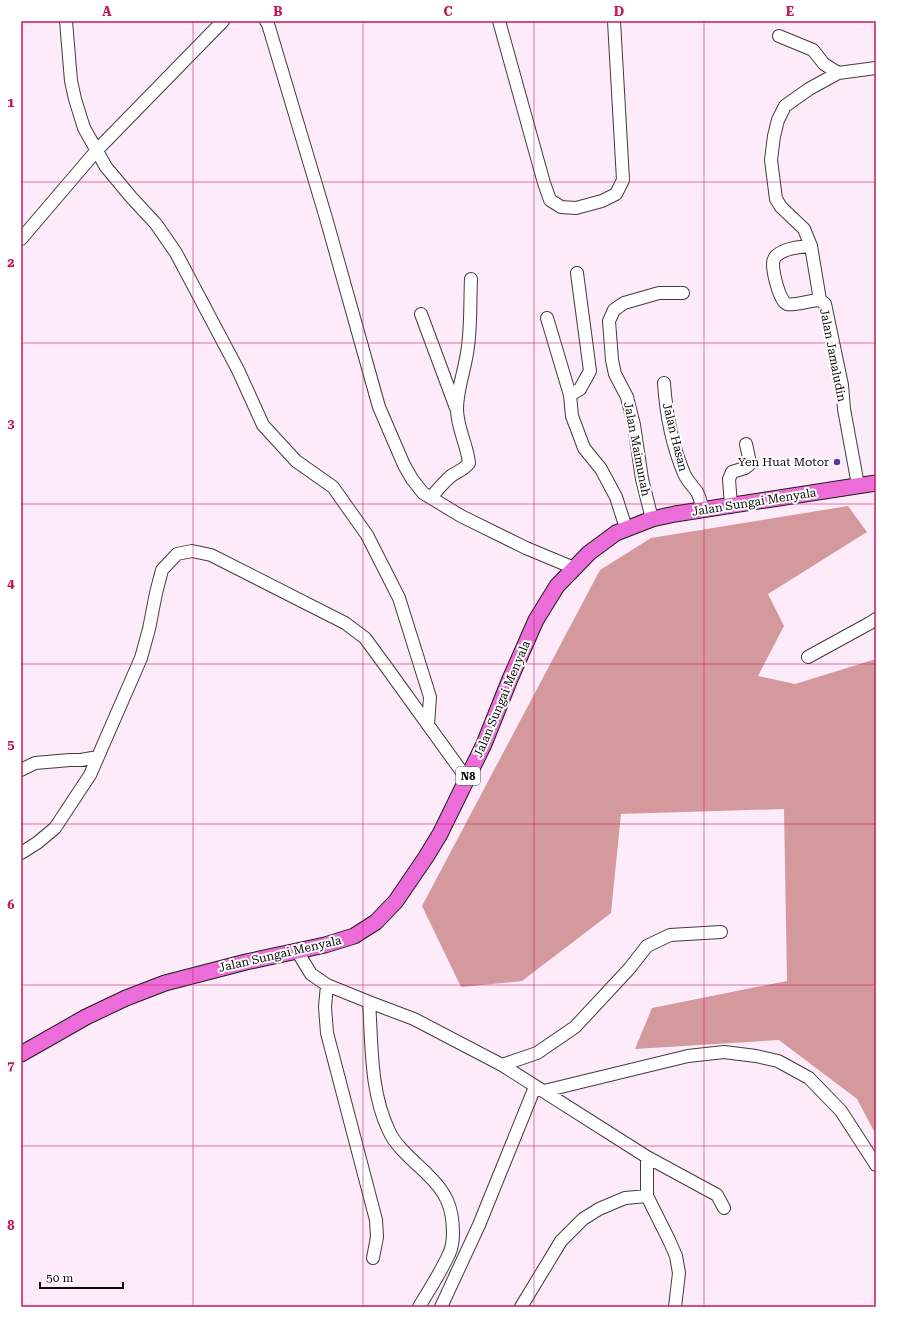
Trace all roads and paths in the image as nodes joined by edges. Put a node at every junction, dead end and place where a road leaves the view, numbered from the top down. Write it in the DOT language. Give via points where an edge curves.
graph roads {
  1 [pos="66,21"];
  2 [pos="223,21"];
  3 [pos="266,21"];
  4 [pos="499,21"];
  5 [pos="614,21"];
  6 [pos="779,36"];
  7 [pos="876,68"];
  8 [pos="838,73"];
  9 [pos="97,150"];
  10 [pos="21,239"];
  11 [pos="811,246"];
  12 [pos="576,273"];
  13 [pos="471,279"];
  14 [pos="682,293"];
  15 [pos="820,300"];
  16 [pos="421,314"];
  17 [pos="547,318"];
  18 [pos="664,384"];
  19 [pos="570,395"];
  20 [pos="457,411"];
  21 [pos="746,444"];
  22 [pos="876,483"];
  23 [pos="858,485"];
  24 [pos="431,498"];
  25 [pos="731,506"];
  26 [pos="703,510"];
  27 [pos="652,519"];
  28 [pos="626,528"];
  29 [pos="574,568"];
  30 [pos="876,619"];
  31 [pos="808,657"];
  32 [pos="428,725"];
  33 [pos="98,757"];
  34 [pos="21,770"];
  35 [pos="466,779"];
  36 [pos="21,853"];
  37 [pos="720,932"];
  38 [pos="297,951"];
  39 [pos="327,985"];
  40 [pos="369,1002"];
  41 [pos="21,1054"];
  42 [pos="502,1066"];
  43 [pos="540,1089"];
  44 [pos="647,1157"];
  45 [pos="876,1165"];
  46 [pos="647,1196"];
  47 [pos="724,1208"];
  48 [pos="373,1258"];
  49 [pos="419,1307"];
  50 [pos="441,1307"];
  51 [pos="521,1307"];
  52 [pos="675,1307"];
  1 -- 9 [label="street" via="75,100 84,128"];
  2 -- 9 [label="street"];
  3 -- 24 [label="street" via="326,218 378,407 412,479 423,493"];
  4 -- 5 [label="street" via="550,200 561,207 576,208 616,194 623,180"];
  6 -- 8 [label="street" via="813,50 824,64"];
  7 -- 8 [label="street"];
  8 -- 11 [label="street" via="785,106 774,136 771,160 776,199 804,229"];
  9 -- 10 [label="street"];
  9 -- 32 [label="street" via="106,167 156,224 176,253 238,370 263,425 296,461 333,487 367,535 399,598 430,697"];
  11 -- 15 [label="street"];
  11 -- 15 [label="street, Jalan Jamaludin" via="787,250 775,257 772,263 781,299 786,304"];
  12 -- 19 [label="street" via="590,371 580,389"];
  13 -- 20 [label="street" via="468,345"];
  14 -- 27 [label="street, Jalan Maimunah" via="659,293 624,303 614,310 609,321 615,374 627,398 634,425 642,479"];
  15 -- 23 [label="street, Jalan Jamaludin" via="825,304 842,385"];
  16 -- 20 [label="street"];
  17 -- 19 [label="street"];
  18 -- 26 [label="street, Jalan Hasan" via="665,401 679,462 690,485 697,492"];
  19 -- 28 [label="street" via="572,416 584,448 601,469 616,497"];
  20 -- 24 [label="street" via="469,463 465,469 442,484"];
  21 -- 25 [label="street" via="749,465 732,472 729,479"];
  22 -- 23 [label="main road, Jalan Sungai Menyala / N8"];
  23 -- 25 [label="main road, Jalan Sungai Menyala / N8"];
  24 -- 29 [label="street" via="526,548"];
  25 -- 26 [label="main road, Jalan Sungai Menyala / N8"];
  26 -- 27 [label="main road, Jalan Sungai Menyala / N8"];
  27 -- 28 [label="main road, Jalan Sungai Menyala / N8"];
  28 -- 29 [label="main road, Jalan Sungai Menyala / N8" via="598,546"];
  29 -- 35 [label="main road, Jalan Sungai Menyala / N8" via="557,586 536,620 484,744"];
  30 -- 31 [label="street"];
  32 -- 33 [label="street" via="365,638 345,623 211,555 192,551 177,554 162,570 141,658"];
  32 -- 35 [label="street"];
  33 -- 34 [label="street" via="35,763"];
  33 -- 36 [label="street" via="55,828"];
  35 -- 38 [label="main road, Jalan Sungai Menyala / N8" via="426,857 396,901 376,922 354,936"];
  37 -- 42 [label="street" via="670,934 646,946 629,969 575,1027 537,1053"];
  38 -- 39 [label="street" via="311,974"];
  38 -- 41 [label="main road, Jalan Sungai Menyala / N8" via="165,983 86,1017"];
  39 -- 40 [label="street"];
  39 -- 48 [label="street" via="327,1034 376,1220 377,1237"];
  40 -- 42 [label="street" via="414,1019"];
  40 -- 49 [label="street" via="374,1073 380,1111 390,1133 445,1195 453,1222 450,1253"];
  42 -- 43 [label="street"];
  43 -- 44 [label="street"];
  43 -- 45 [label="street" via="688,1056 724,1052 756,1056 778,1061 809,1078 841,1111"];
  43 -- 50 [label="street"];
  44 -- 46 [label="street"];
  44 -- 47 [label="street" via="716,1195"];
  46 -- 51 [label="street" via="626,1198 583,1219 561,1241"];
  46 -- 52 [label="street" via="676,1256 679,1273"];
}
